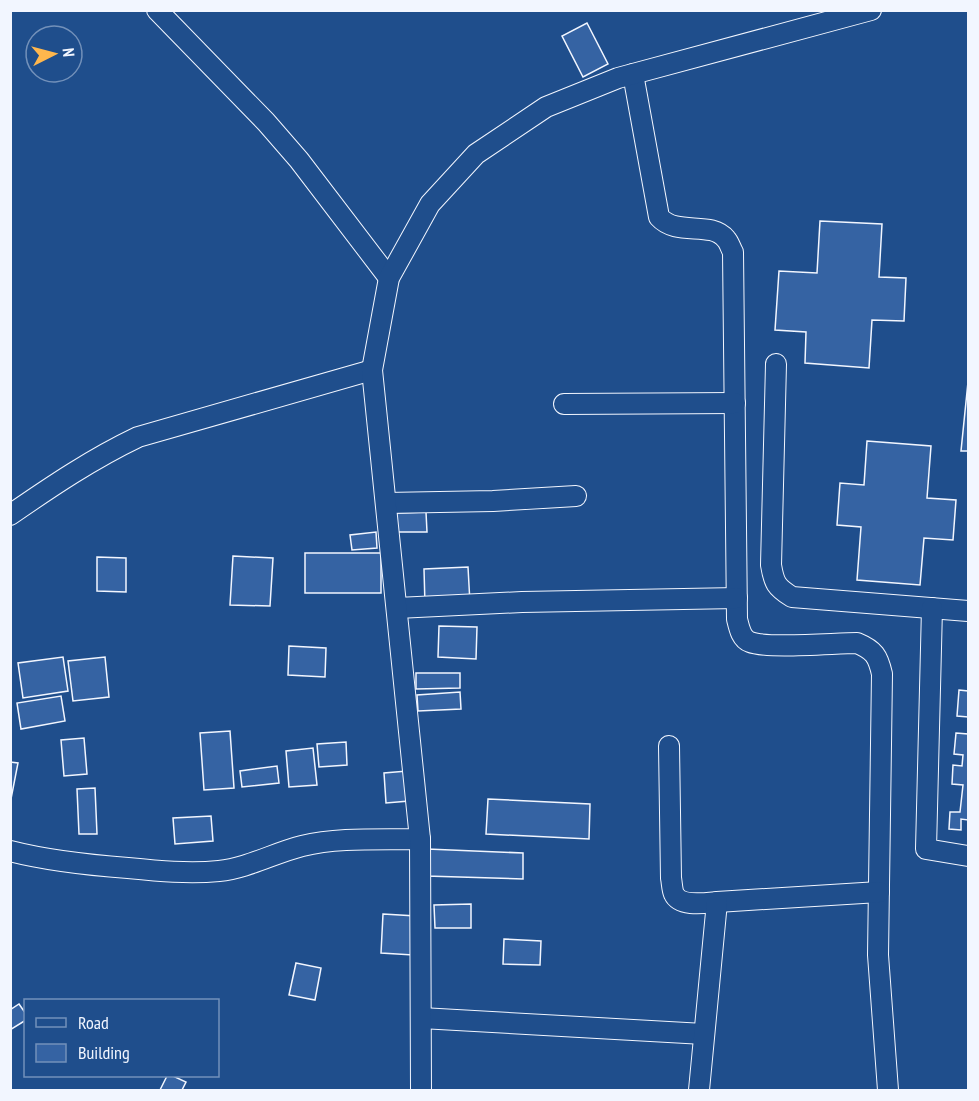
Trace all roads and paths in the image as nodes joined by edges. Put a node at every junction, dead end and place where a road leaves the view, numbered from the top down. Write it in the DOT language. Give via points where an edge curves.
graph roads {
  1 [pos="157,10"];
  2 [pos="871,10"];
  3 [pos="633,74"];
  4 [pos="389,278"];
  5 [pos="776,364"];
  6 [pos="372,369"];
  7 [pos="735,403"];
  8 [pos="564,404"];
  9 [pos="576,496"];
  10 [pos="386,503"];
  11 [pos="10,515"];
  12 [pos="737,598"];
  13 [pos="397,608"];
  14 [pos="932,608"];
  15 [pos="969,611"];
  16 [pos="669,746"];
  17 [pos="420,839"];
  18 [pos="10,851"];
  19 [pos="969,856"];
  20 [pos="879,892"];
  21 [pos="717,902"];
  22 [pos="421,1018"];
  23 [pos="704,1035"];
  24 [pos="421,1090"];
  25 [pos="699,1090"];
  26 [pos="888,1090"];
  1 -- 4 [label="street" via="299,160"];
  2 -- 3 [label="street"];
  3 -- 4 [label="street" via="546,107 476,154 429,204"];
  3 -- 7 [label="street" via="659,217 676,227 715,232 726,239 733,252"];
  4 -- 6 [label="street"];
  5 -- 14 [label="street" via="771,565 779,589 792,597"];
  6 -- 10 [label="street"];
  6 -- 11 [label="street" via="138,437 68,474"];
  7 -- 8 [label="street"];
  7 -- 12 [label="street"];
  9 -- 10 [label="street"];
  10 -- 13 [label="street"];
  12 -- 13 [label="street"];
  12 -- 20 [label="street" via="737,619 748,642 857,643 871,648 880,662"];
  13 -- 17 [label="street"];
  14 -- 15 [label="street"];
  14 -- 19 [label="street" via="926,849"];
  16 -- 21 [label="street" via="674,894 693,903"];
  17 -- 18 [label="street" via="325,842 252,864 174,872 42,859"];
  17 -- 22 [label="street"];
  20 -- 21 [label="street"];
  20 -- 26 [label="street"];
  21 -- 23 [label="street"];
  22 -- 23 [label="street"];
  22 -- 24 [label="street"];
  23 -- 25 [label="street"];
}
